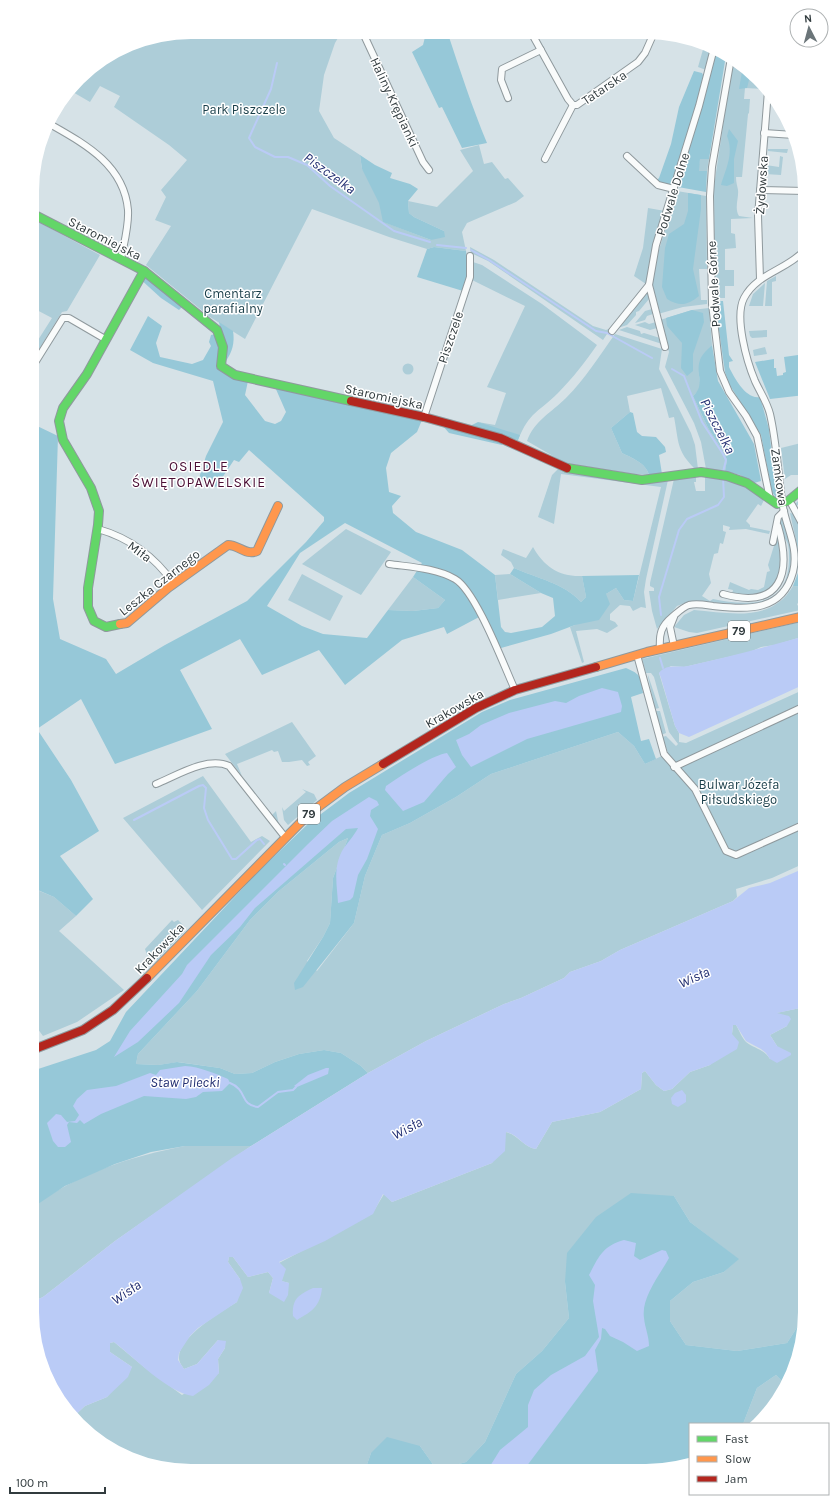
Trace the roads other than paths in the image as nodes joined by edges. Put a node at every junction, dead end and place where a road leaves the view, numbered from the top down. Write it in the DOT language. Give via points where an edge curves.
graph roads {
  1 [pos="366,39"];
  2 [pos="535,39"];
  3 [pos="651,39"];
  4 [pos="541,50"];
  5 [pos="712,55"];
  6 [pos="730,64"];
  7 [pos="508,98"];
  8 [pos="767,98"];
  9 [pos="573,105"];
  10 [pos="54,126"];
  11 [pos="764,133"];
  12 [pos="787,135"];
  13 [pos="627,156"];
  14 [pos="545,158"];
  15 [pos="429,170"];
  16 [pos="674,189"];
  17 [pos="760,190"];
  18 [pos="798,191"];
  19 [pos="39,217"];
  20 [pos="470,256"];
  21 [pos="798,257"];
  22 [pos="121,259"];
  23 [pos="144,271"];
  24 [pos="760,279"];
  25 [pos="649,285"];
  26 [pos="612,331"];
  27 [pos="105,339"];
  28 [pos="665,347"];
  29 [pos="39,356"];
  30 [pos="424,416"];
  31 [pos="798,493"];
  32 [pos="770,499"];
  33 [pos="792,505"];
  34 [pos="278,506"];
  35 [pos="783,507"];
  36 [pos="798,516"];
  37 [pos="778,526"];
  38 [pos="98,529"];
  39 [pos="773,542"];
  40 [pos="389,564"];
  41 [pos="174,584"];
  42 [pos="723,594"];
  43 [pos="676,614"];
  44 [pos="798,618"];
  45 [pos="674,646"];
  46 [pos="660,649"];
  47 [pos="637,655"];
  48 [pos="516,690"];
  49 [pos="798,709"];
  50 [pos="674,767"];
  51 [pos="156,784"];
  52 [pos="798,827"];
  53 [pos="285,837"];
  54 [pos="39,1047"];
  1 -- 15 [label="street, Haliny Krępianki"];
  2 -- 4 [label="street"];
  3 -- 9 [label="street, Tatarska" via="638,62 577,105"];
  4 -- 7 [label="street" via="502,69 501,80"];
  4 -- 9 [label="street"];
  5 -- 16 [label="street, Podwale Dolne"];
  6 -- 32 [label="street, Podwale Górne" via="710,188 712,304 720,371 729,392 757,436"];
  8 -- 11 [label="street, Żydowska"];
  9 -- 14 [label="street, Tatarska"];
  10 -- 22 [label="street" via="92,149 117,177 128,210"];
  11 -- 12 [label="street"];
  11 -- 17 [label="street, Żydowska"];
  13 -- 16 [label="street" via="658,185"];
  16 -- 25 [label="street, Podwale Dolne" via="656,244"];
  17 -- 18 [label="street"];
  17 -- 24 [label="street, Żydowska"];
  19 -- 22 [label="street, Staromiejska"];
  20 -- 30 [label="street, Piszczele" via="470,277"];
  21 -- 24 [label="street, Zamkowa"];
  22 -- 23 [label="street, Staromiejska"];
  23 -- 27 [label="street, Leszka Czarnego"];
  23 -- 30 [label="street, Staromiejska" via="217,330 223,346 221,366 238,376"];
  24 -- 35 [label="street, Zamkowa" via="752,286 743,301 742,333 755,380 770,413"];
  25 -- 26 [label="street, Podwale Dolne"];
  25 -- 28 [label="street"];
  27 -- 29 [label="street" via="69,318 63,318"];
  27 -- 38 [label="street, Leszka Czarnego" via="85,377 64,407 59,421 64,440 94,493 99,512"];
  30 -- 32 [label="street, Staromiejska" via="500,438 558,465 575,470 649,481 695,472 716,474 742,480"];
  31 -- 35 [label="street"];
  32 -- 35 [label="street, Staromiejska"];
  33 -- 36 [label="street"];
  34 -- 41 [label="street, Leszka Czarnego" via="257,551 248,554 234,545 228,545"];
  35 -- 37 [label="street" via="778,517"];
  35 -- 43 [label="street, Zamkowa" via="793,542 795,563 790,580 778,597 767,604 752,608 691,605"];
  37 -- 39 [label="street"];
  37 -- 42 [label="street" via="784,564 775,586 754,598"];
  38 -- 41 [label="street, Miła" via="131,542 157,563"];
  38 -- 41 [label="street, Leszka Czarnego" via="86,603 88,613 96,622 106,627 127,623"];
  40 -- 48 [label="street" via="443,573 463,585 474,600"];
  43 -- 45 [label="street" via="670,627"];
  43 -- 46 [label="street, Zamkowa" via="662,628"];
  44 -- 45 [label="street, 79"];
  45 -- 46 [label="street, 79"];
  46 -- 47 [label="street, Krakowska / 79"];
  47 -- 48 [label="street, Krakowska / 79"];
  47 -- 50 [label="street" via="660,747"];
  48 -- 53 [label="street, Krakowska / 79" via="476,708 345,787 310,813"];
  49 -- 50 [label="street"];
  50 -- 52 [label="street" via="695,789 726,851 736,855"];
  51 -- 53 [label="street" via="206,764 229,766"];
  53 -- 54 [label="street, Krakowska / 79" via="114,1010 83,1030"];
}
